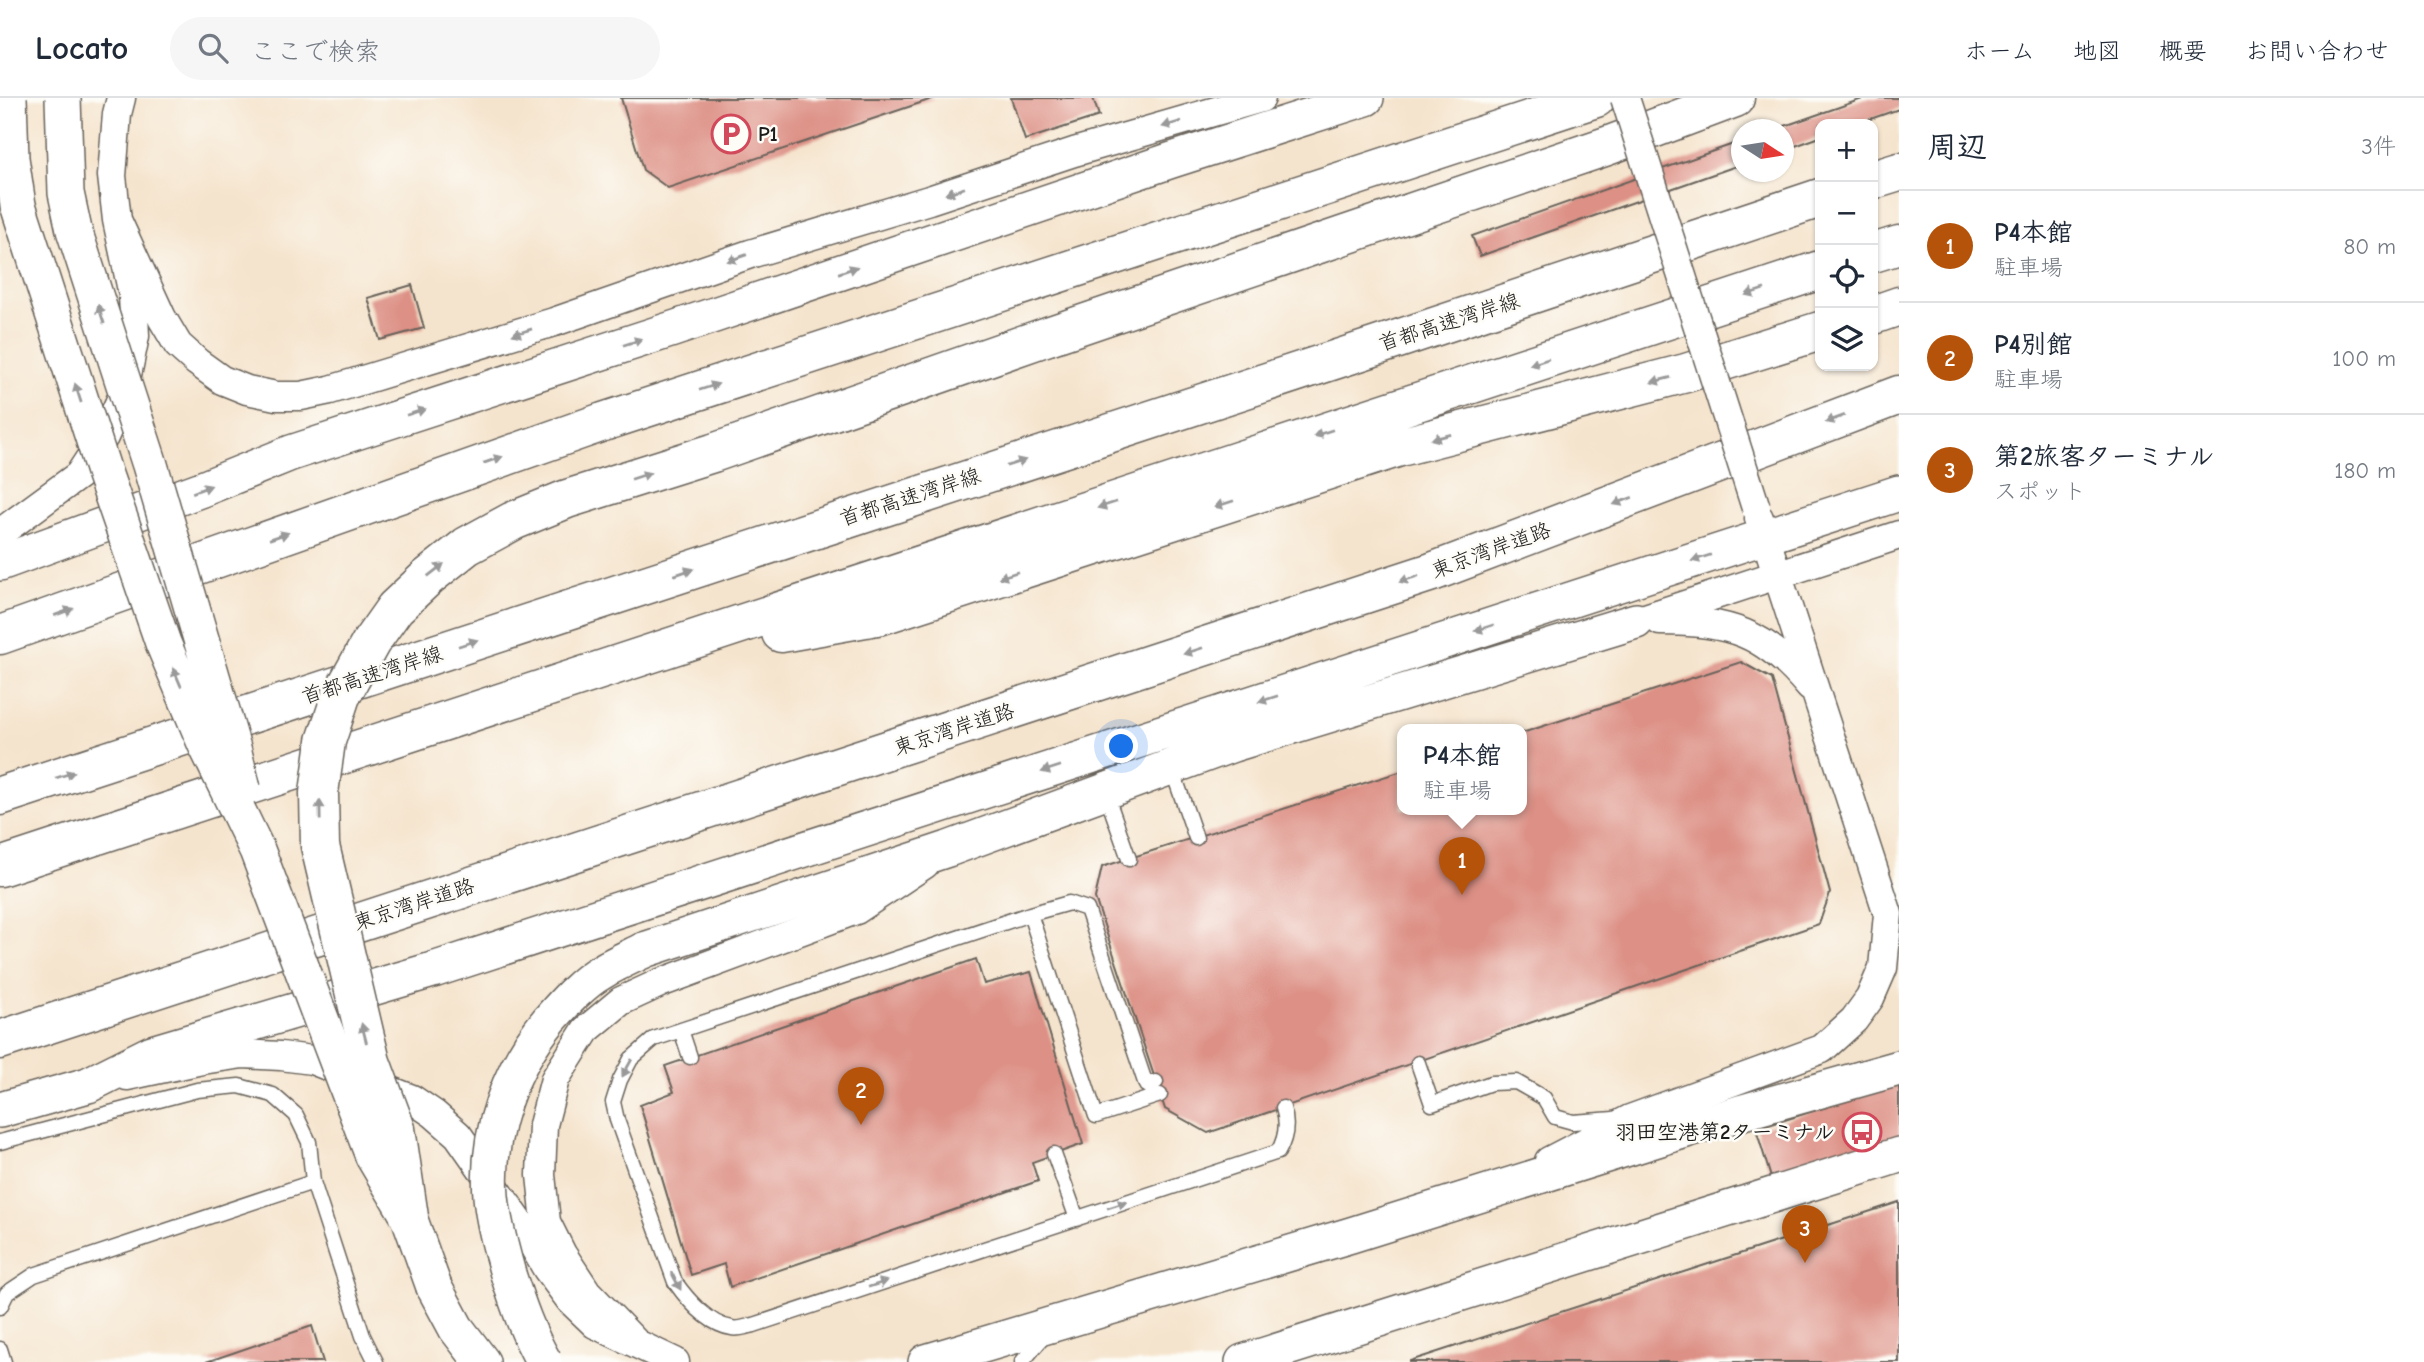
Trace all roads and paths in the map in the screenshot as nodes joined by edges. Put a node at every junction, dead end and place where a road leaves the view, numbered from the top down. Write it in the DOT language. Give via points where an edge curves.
graph roads {
  1 [pos="9,98"];
  2 [pos="63,98"];
  3 [pos="121,98"];
  4 [pos="1261,98"];
  5 [pos="1366,98"];
  6 [pos="1597,98"];
  7 [pos="1625,98"];
  8 [pos="1735,98"];
  9 [pos="1899,172"];
  10 [pos="1878,178"];
  11 [pos="1815,200"];
  12 [pos="117,220"];
  13 [pos="1899,245"];
  14 [pos="1878,251"];
  15 [pos="1815,273"];
  16 [pos="1899,306"];
  17 [pos="1878,313"];
  18 [pos="1815,333"];
  19 [pos="1899,395"];
  20 [pos="1899,493"];
  21 [pos="1761,523"];
  22 [pos="0,533"];
  23 [pos="1899,534"];
  24 [pos="0,563"];
  25 [pos="1777,573"];
  26 [pos="1636,621"];
  27 [pos="0,635"];
  28 [pos="638,657"];
  29 [pos="1820,701"];
  30 [pos="1171,766"];
  31 [pos="1105,790"];
  32 [pos="0,796"];
  33 [pos="1196,838"];
  34 [pos="948,849"];
  35 [pos="257,850"];
  36 [pos="1129,859"];
  37 [pos="0,867"];
  38 [pos="1030,915"];
  39 [pos="681,1030"];
  40 [pos="0,1040"];
  41 [pos="690,1057"];
  42 [pos="1418,1063"];
  43 [pos="1899,1068"];
  44 [pos="88,1085"];
  45 [pos="1283,1108"];
  46 [pos="0,1110"];
  47 [pos="1630,1119"];
  48 [pos="0,1142"];
  49 [pos="1054,1154"];
  50 [pos="1899,1155"];
  51 [pos="313,1182"];
  52 [pos="1503,1186"];
  53 [pos="409,1217"];
  54 [pos="1077,1219"];
  55 [pos="0,1307"];
  56 [pos="1053,1324"];
  57 [pos="634,1341"];
  58 [pos="0,1349"];
  59 [pos="4,1362"];
  60 [pos="376,1362"];
  61 [pos="482,1362"];
  62 [pos="544,1362"];
  63 [pos="676,1362"];
  64 [pos="926,1362"];
  65 [pos="1022,1362"];
  66 [pos="1243,1362"];
  35 -- 1 [label="street, one-way, bridge" via="163,643 105,475 18,205 10,158"];
  35 -- 2 [label="street, one-way, bridge" via="191,602 74,230 66,193"];
  3 -- 12 [label="street" via="112,176"];
  4 -- 12 [label="street, one-way" via="750,254 554,322 301,396 276,396 222,380 178,345"];
  24 -- 5 [label="street, one-way" via="291,453"];
  27 -- 6 [label="highway, one-way" via="603,422"];
  7 -- 21 [label="street, bridge"];
  53 -- 8 [label="highway, one-way, bridge" via="396,1129 371,1062 320,846 319,793 326,741 341,696 371,642 396,608 428,577 467,546 567,499 713,453"];
  9 -- 10 [label="highway"];
  32 -- 11 [label="highway, 首都高速湾岸線, one-way"];
  12 -- 22 [label="street" via="133,295 135,336 123,395 104,437 79,475"];
  13 -- 14 [label="highway"];
  15 -- 28 [label="highway, one-way"];
  16 -- 17 [label="highway"];
  18 -- 28 [label="highway, one-way" via="1686,373 1400,447 882,615"];
  19 -- 40 [label="highway, 東京湾岸道路, one-way" via="1419,576"];
  20 -- 21 [label="street"];
  21 -- 25 [label="street"];
  21 -- 44 [label="street, one-way" via="436,969 152,1053"];
  23 -- 25 [label="street"];
  25 -- 26 [label="street"];
  25 -- 29 [label="street"];
  26 -- 29 [label="street" via="1714,623 1747,634 1794,667"];
  26 -- 30 [label="street"];
  28 -- 37 [label="highway"];
  29 -- 47 [label="street" via="1888,914 1883,968 1870,998 1822,1049"];
  30 -- 31 [label="street"];
  30 -- 33 [label="lane"];
  31 -- 34 [label="street"];
  31 -- 36 [label="lane"];
  34 -- 57 [label="street" via="856,910 621,1000 586,1030 555,1079 542,1125 546,1222 587,1292"];
  34 -- 62 [label="street, bridge" via="644,950 600,972 538,1033 498,1114 491,1196 517,1303"];
  35 -- 53 [label="street, bridge" via="373,1156"];
  38 -- 38 [label="lane" via="1096,1116 1158,1088 1146,1085 1087,909 1069,903"];
  38 -- 39 [label="lane"];
  39 -- 41 [label="lane"];
  39 -- 54 [label="lane, one-way" via="654,1039 631,1059 613,1102 675,1282 689,1302 732,1329"];
  42 -- 47 [label="lane" via="1432,1104 1491,1083 1516,1082 1544,1098 1555,1117 1573,1122"];
  43 -- 52 [label="street"];
  44 -- 46 [label="street"];
  44 -- 57 [label="street" via="243,1054 312,1060 412,1099 458,1135 570,1300 595,1324"];
  54 -- 45 [label="lane, one-way" via="1278,1152 1287,1119"];
  47 -- 52 [label="street"];
  48 -- 51 [label="lane" via="197,1090 239,1086 273,1095 296,1115 309,1142"];
  49 -- 54 [label="lane"];
  50 -- 66 [label="street"];
  51 -- 55 [label="lane" via="34,1275 7,1293"];
  51 -- 60 [label="lane" via="363,1336"];
  52 -- 56 [label="street"];
  53 -- 61 [label="street, bridge" via="434,1287 456,1328"];
  56 -- 64 [label="street"];
  56 -- 65 [label="lane"];
  57 -- 63 [label="street"];
  58 -- 59 [label="lane"];
}
